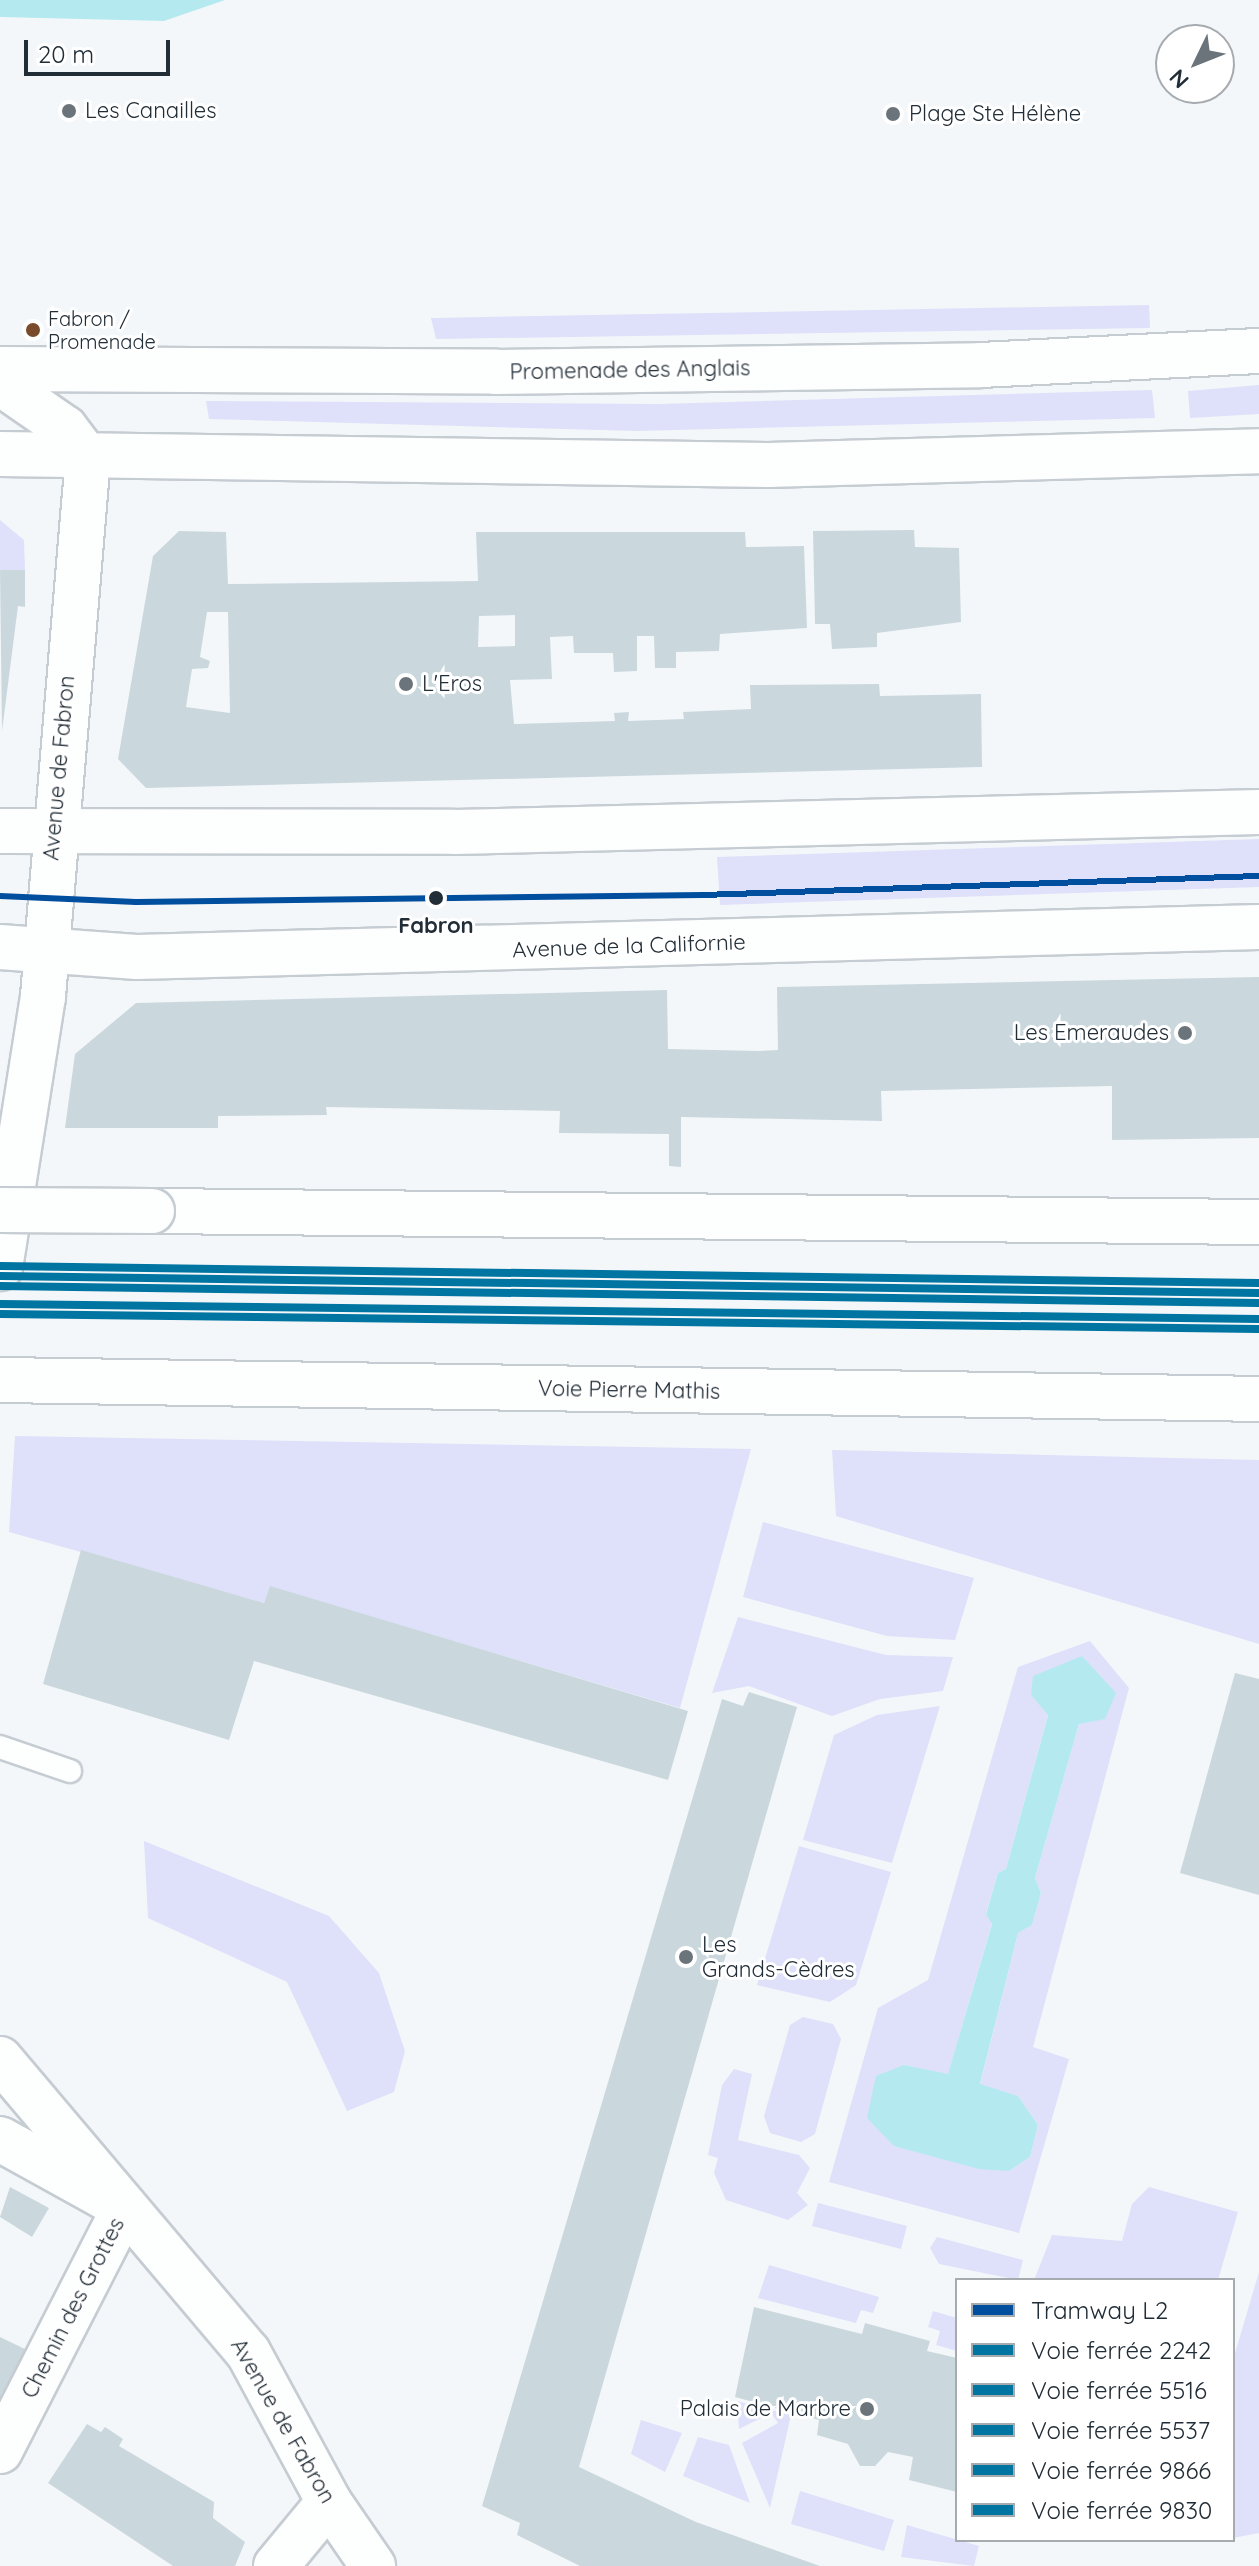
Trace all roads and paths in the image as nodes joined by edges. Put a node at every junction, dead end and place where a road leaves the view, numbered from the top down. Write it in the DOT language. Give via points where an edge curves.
graph roads {
  1 [pos="1259,351"];
  2 [pos="0,369"];
  3 [pos="0,383"];
  4 [pos="1259,451"];
  5 [pos="0,454"];
  6 [pos="88,458"];
  7 [pos="1259,812"];
  8 [pos="0,831"];
  9 [pos="54,832"];
  10 [pos="1259,927"];
  11 [pos="0,947"];
  12 [pos="46,950"];
  13 [pos="0,1210"];
  14 [pos="1259,1222"];
  15 [pos="0,1268"];
  16 [pos="0,1380"];
  17 [pos="1259,1399"];
  18 [pos="0,1747"];
  19 [pos="70,1771"];
  20 [pos="0,2059"];
  21 [pos="0,2139"];
  22 [pos="125,2207"];
  23 [pos="0,2451"];
  24 [pos="329,2502"];
  25 [pos="276,2566"];
  26 [pos="373,2566"];
  1 -- 2 [label="main road, Promenade des Anglais" via="981,365 511,372"];
  3 -- 6 [label="main road" via="65,428"];
  4 -- 6 [label="main road" via="768,465"];
  5 -- 6 [label="main road"];
  6 -- 9 [label="main road, Avenue de Fabron"];
  7 -- 9 [label="main road" via="454,832"];
  8 -- 9 [label="main road"];
  9 -- 12 [label="main road, Avenue de Fabron"];
  10 -- 12 [label="main road, Avenue de la Californie" via="137,957"];
  11 -- 12 [label="main road, Avenue de la Californie"];
  12 -- 15 [label="main road, Avenue de Fabron"];
  13 -- 14 [label="main road, bridge"];
  16 -- 17 [label="main road, Voie Pierre Mathis"];
  18 -- 19 [label="lane"];
  20 -- 22 [label="main road, Avenue de Fabron"];
  21 -- 22 [label="main road, Avenue de Fabron" via="56,2176"];
  22 -- 23 [label="main road, Chemin des Grottes"];
  22 -- 24 [label="main road, Avenue de Fabron" via="248,2352"];
  24 -- 25 [label="main road"];
  24 -- 26 [label="main road, Avenue de Fabron"];
}
